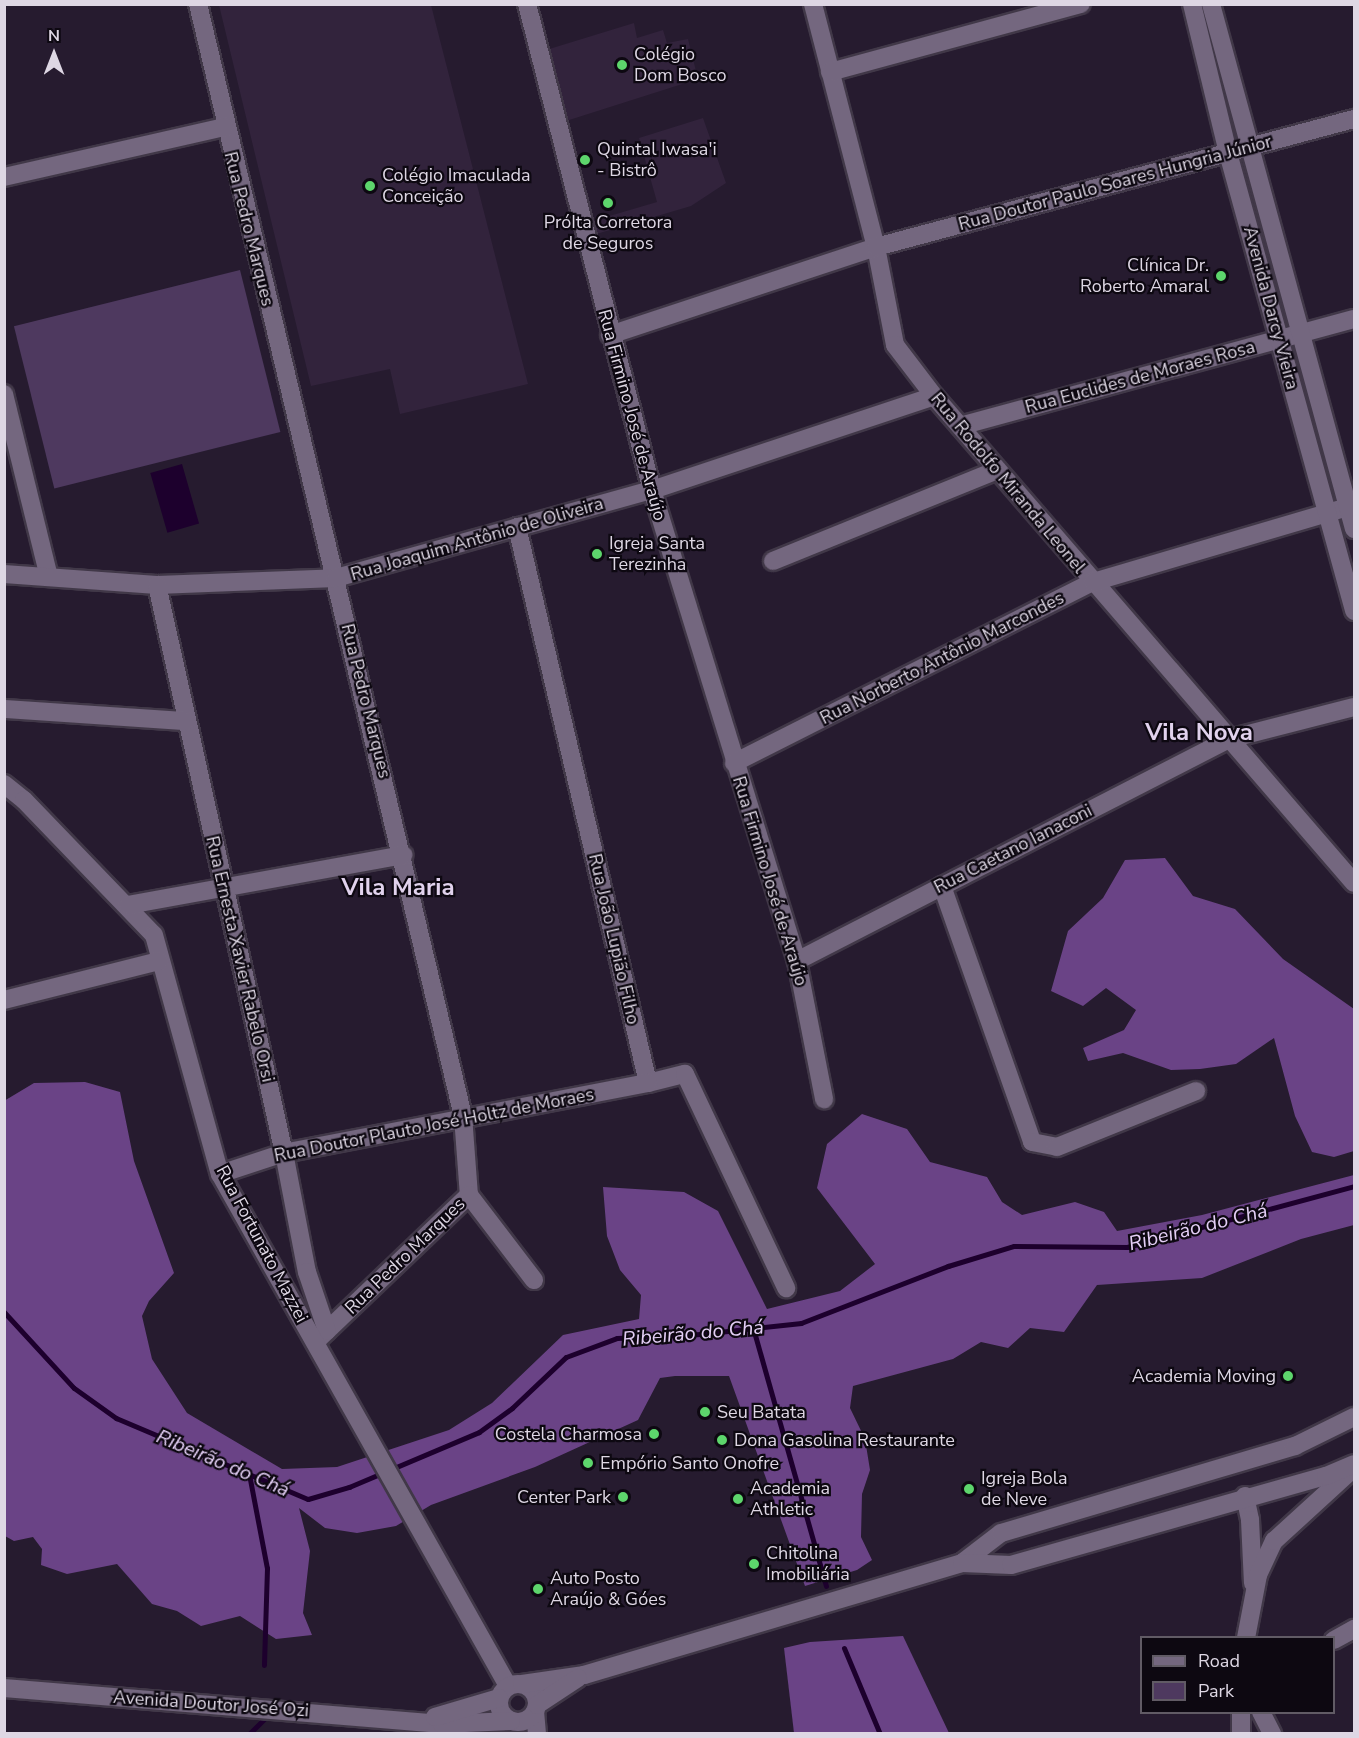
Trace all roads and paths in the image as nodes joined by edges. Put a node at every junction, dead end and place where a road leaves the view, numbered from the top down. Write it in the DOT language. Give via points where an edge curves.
graph roads {
  1 [pos="198,4"];
  2 [pos="527,4"];
  3 [pos="813,4"];
  4 [pos="1081,4"];
  5 [pos="1192,4"];
  6 [pos="1211,4"];
  7 [pos="830,72"];
  8 [pos="1354,119"];
  9 [pos="224,127"];
  10 [pos="1249,147"];
  11 [pos="1228,153"];
  12 [pos="4,177"];
  13 [pos="876,247"];
  14 [pos="1354,319"];
  15 [pos="1300,334"];
  16 [pos="610,335"];
  17 [pos="1280,339"];
  18 [pos="4,394"];
  19 [pos="934,396"];
  20 [pos="960,426"];
  21 [pos="997,470"];
  22 [pos="652,490"];
  23 [pos="1352,506"];
  24 [pos="1328,513"];
  25 [pos="517,527"];
  26 [pos="1354,529"];
  27 [pos="773,561"];
  28 [pos="4,574"];
  29 [pos="49,577"];
  30 [pos="336,578"];
  31 [pos="1093,582"];
  32 [pos="158,585"];
  33 [pos="1354,611"];
  34 [pos="1354,707"];
  35 [pos="4,709"];
  36 [pos="186,721"];
  37 [pos="1229,739"];
  38 [pos="734,763"];
  39 [pos="4,784"];
  40 [pos="24,800"];
  41 [pos="4,804"];
  42 [pos="404,855"];
  43 [pos="1354,883"];
  44 [pos="942,886"];
  45 [pos="224,889"];
  46 [pos="128,905"];
  47 [pos="159,961"];
  48 [pos="797,961"];
  49 [pos="4,1000"];
  50 [pos="648,1083"];
  51 [pos="1196,1091"];
  52 [pos="824,1099"];
  53 [pos="463,1116"];
  54 [pos="284,1153"];
  55 [pos="220,1173"];
  56 [pos="469,1195"];
  57 [pos="534,1280"];
  58 [pos="786,1288"];
  59 [pos="321,1336"];
  60 [pos="1354,1417"];
  61 [pos="1354,1466"];
  62 [pos="1245,1496"];
  63 [pos="962,1563"];
  64 [pos="1253,1594"];
  65 [pos="1354,1629"];
  66 [pos="1246,1636"];
  67 [pos="1335,1639"];
  68 [pos="584,1675"];
  69 [pos="4,1688"];
  70 [pos="510,1689"];
  71 [pos="536,1708"];
  72 [pos="1241,1714"];
  73 [pos="1262,1714"];
  74 [pos="418,1720"];
  75 [pos="517,1725"];
  76 [pos="537,1734"];
  77 [pos="1241,1734"];
  78 [pos="1272,1734"];
  1 -- 9 [label="street, Rua Pedro Marques"];
  2 -- 16 [label="street, Rua Firmino José de Araújo"];
  3 -- 7 [label="street, Rua Rodolfo Miranda Leonel"];
  4 -- 7 [label="street"];
  5 -- 11 [label="street, Avenida Darcy Vieira"];
  6 -- 10 [label="street, Avenida Darcy Vieira"];
  7 -- 13 [label="street, Rua Rodolfo Miranda Leonel"];
  8 -- 10 [label="street, Rua Doutor Paulo Soares Hungria Júnior"];
  9 -- 12 [label="street"];
  9 -- 30 [label="street, Rua Pedro Marques"];
  10 -- 11 [label="street, Rua Doutor Paulo Soares Hungria Júnior"];
  10 -- 15 [label="street, Avenida Darcy Vieira"];
  11 -- 13 [label="street, Rua Doutor Paulo Soares Hungria Júnior"];
  11 -- 17 [label="street, Avenida Darcy Vieira"];
  13 -- 16 [label="street, Rua Doutor Paulo Soares Hungria Júnior"];
  13 -- 19 [label="street, Rua Rodolfo Miranda Leonel" via="895,345"];
  14 -- 15 [label="street, Rua Euclides de Moraes Rosa"];
  15 -- 17 [label="street, Rua Euclides de Moraes Rosa"];
  15 -- 23 [label="street, Avenida Darcy Vieira"];
  16 -- 22 [label="street, Rua Firmino José de Araújo"];
  17 -- 20 [label="street, Rua Euclides de Moraes Rosa"];
  17 -- 24 [label="street, Avenida Darcy Vieira"];
  18 -- 29 [label="street"];
  19 -- 20 [label="street, Rua Rodolfo Miranda Leonel"];
  19 -- 22 [label="street, Rua Joaquim Antônio de Oliveira"];
  20 -- 21 [label="street, Rua Rodolfo Miranda Leonel"];
  21 -- 27 [label="street"];
  21 -- 31 [label="street, Rua Rodolfo Miranda Leonel"];
  22 -- 25 [label="street, Rua Joaquim Antônio de Oliveira"];
  22 -- 38 [label="street, Rua Firmino José de Araújo"];
  23 -- 24 [label="street, Rua Norberto Antônio Marcondes"];
  23 -- 26 [label="street, Avenida Darcy Vieira"];
  24 -- 31 [label="street, Rua Norberto Antônio Marcondes"];
  24 -- 33 [label="street, Avenida Darcy Vieira"];
  25 -- 30 [label="street, Rua Joaquim Antônio de Oliveira"];
  25 -- 50 [label="street, Rua João Lupião Filho"];
  28 -- 29 [label="street, Rua Joaquim Antônio de Oliveira"];
  29 -- 32 [label="street, Rua Joaquim Antônio de Oliveira"];
  30 -- 32 [label="street, Rua Joaquim Antônio de Oliveira"];
  30 -- 42 [label="street, Rua Pedro Marques"];
  31 -- 37 [label="street, Rua Rodolfo Miranda Leonel"];
  31 -- 38 [label="street, Rua Norberto Antônio Marcondes"];
  32 -- 36 [label="street, Rua Ernesta Xavier Rabelo Orsi"];
  34 -- 37 [label="street, Rua Caetano Ianaconi"];
  35 -- 36 [label="street"];
  36 -- 45 [label="street, Rua Ernesta Xavier Rabelo Orsi"];
  37 -- 43 [label="street, Rua Rodolfo Miranda Leonel"];
  37 -- 44 [label="street, Rua Caetano Ianaconi"];
  38 -- 48 [label="street, Rua Firmino José de Araújo"];
  39 -- 40 [label="street, Rua Fortunato Mazzei"];
  40 -- 41 [label="street"];
  40 -- 46 [label="street, Rua Fortunato Mazzei"];
  42 -- 45 [label="street"];
  42 -- 53 [label="street, Rua Pedro Marques"];
  44 -- 48 [label="street, Rua Caetano Ianaconi"];
  44 -- 51 [label="street" via="1032,1142 1057,1147"];
  45 -- 46 [label="street"];
  45 -- 54 [label="street, Rua Ernesta Xavier Rabelo Orsi"];
  46 -- 47 [label="street, Rua Fortunato Mazzei" via="154,935"];
  47 -- 49 [label="street"];
  47 -- 55 [label="street, Rua Fortunato Mazzei"];
  48 -- 52 [label="street, Rua Firmino José de Araújo"];
  50 -- 53 [label="street, Rua Doutor Plauto José Holtz de Moraes"];
  50 -- 58 [label="street" via="685,1074"];
  53 -- 54 [label="street, Rua Doutor Plauto José Holtz de Moraes"];
  53 -- 56 [label="street, Rua Pedro Marques"];
  54 -- 55 [label="street, Rua Doutor Plauto José Holtz de Moraes"];
  54 -- 59 [label="street, Rua Ernesta Xavier Rabelo Orsi"];
  55 -- 59 [label="street, Rua Fortunato Mazzei"];
  56 -- 57 [label="street"];
  56 -- 59 [label="street, Rua Pedro Marques"];
  59 -- 70 [label="street, Rua Fortunato Mazzei" via="376,1448"];
  60 -- 63 [label="street" via="1295,1446 1001,1533"];
  61 -- 62 [label="street"];
  61 -- 64 [label="street" via="1274,1541"];
  62 -- 63 [label="street" via="1011,1565"];
  62 -- 64 [label="street" via="1250,1520"];
  63 -- 68 [label="street"];
  64 -- 66 [label="street"];
  65 -- 67 [label="street"];
  68 -- 70 [label="street"];
  68 -- 71 [label="street"];
  69 -- 74 [label="street, Avenida Doutor José Ozi"];
  70 -- 71 [label="street" via="534,1692"];
  70 -- 74 [label="street"];
  70 -- 75 [label="street" via="500,1710"];
  71 -- 75 [label="street"];
  71 -- 76 [label="street"];
  72 -- 77 [label="street"];
  73 -- 78 [label="street"];
  74 -- 75 [label="street, Avenida Doutor José Ozi"];
}
